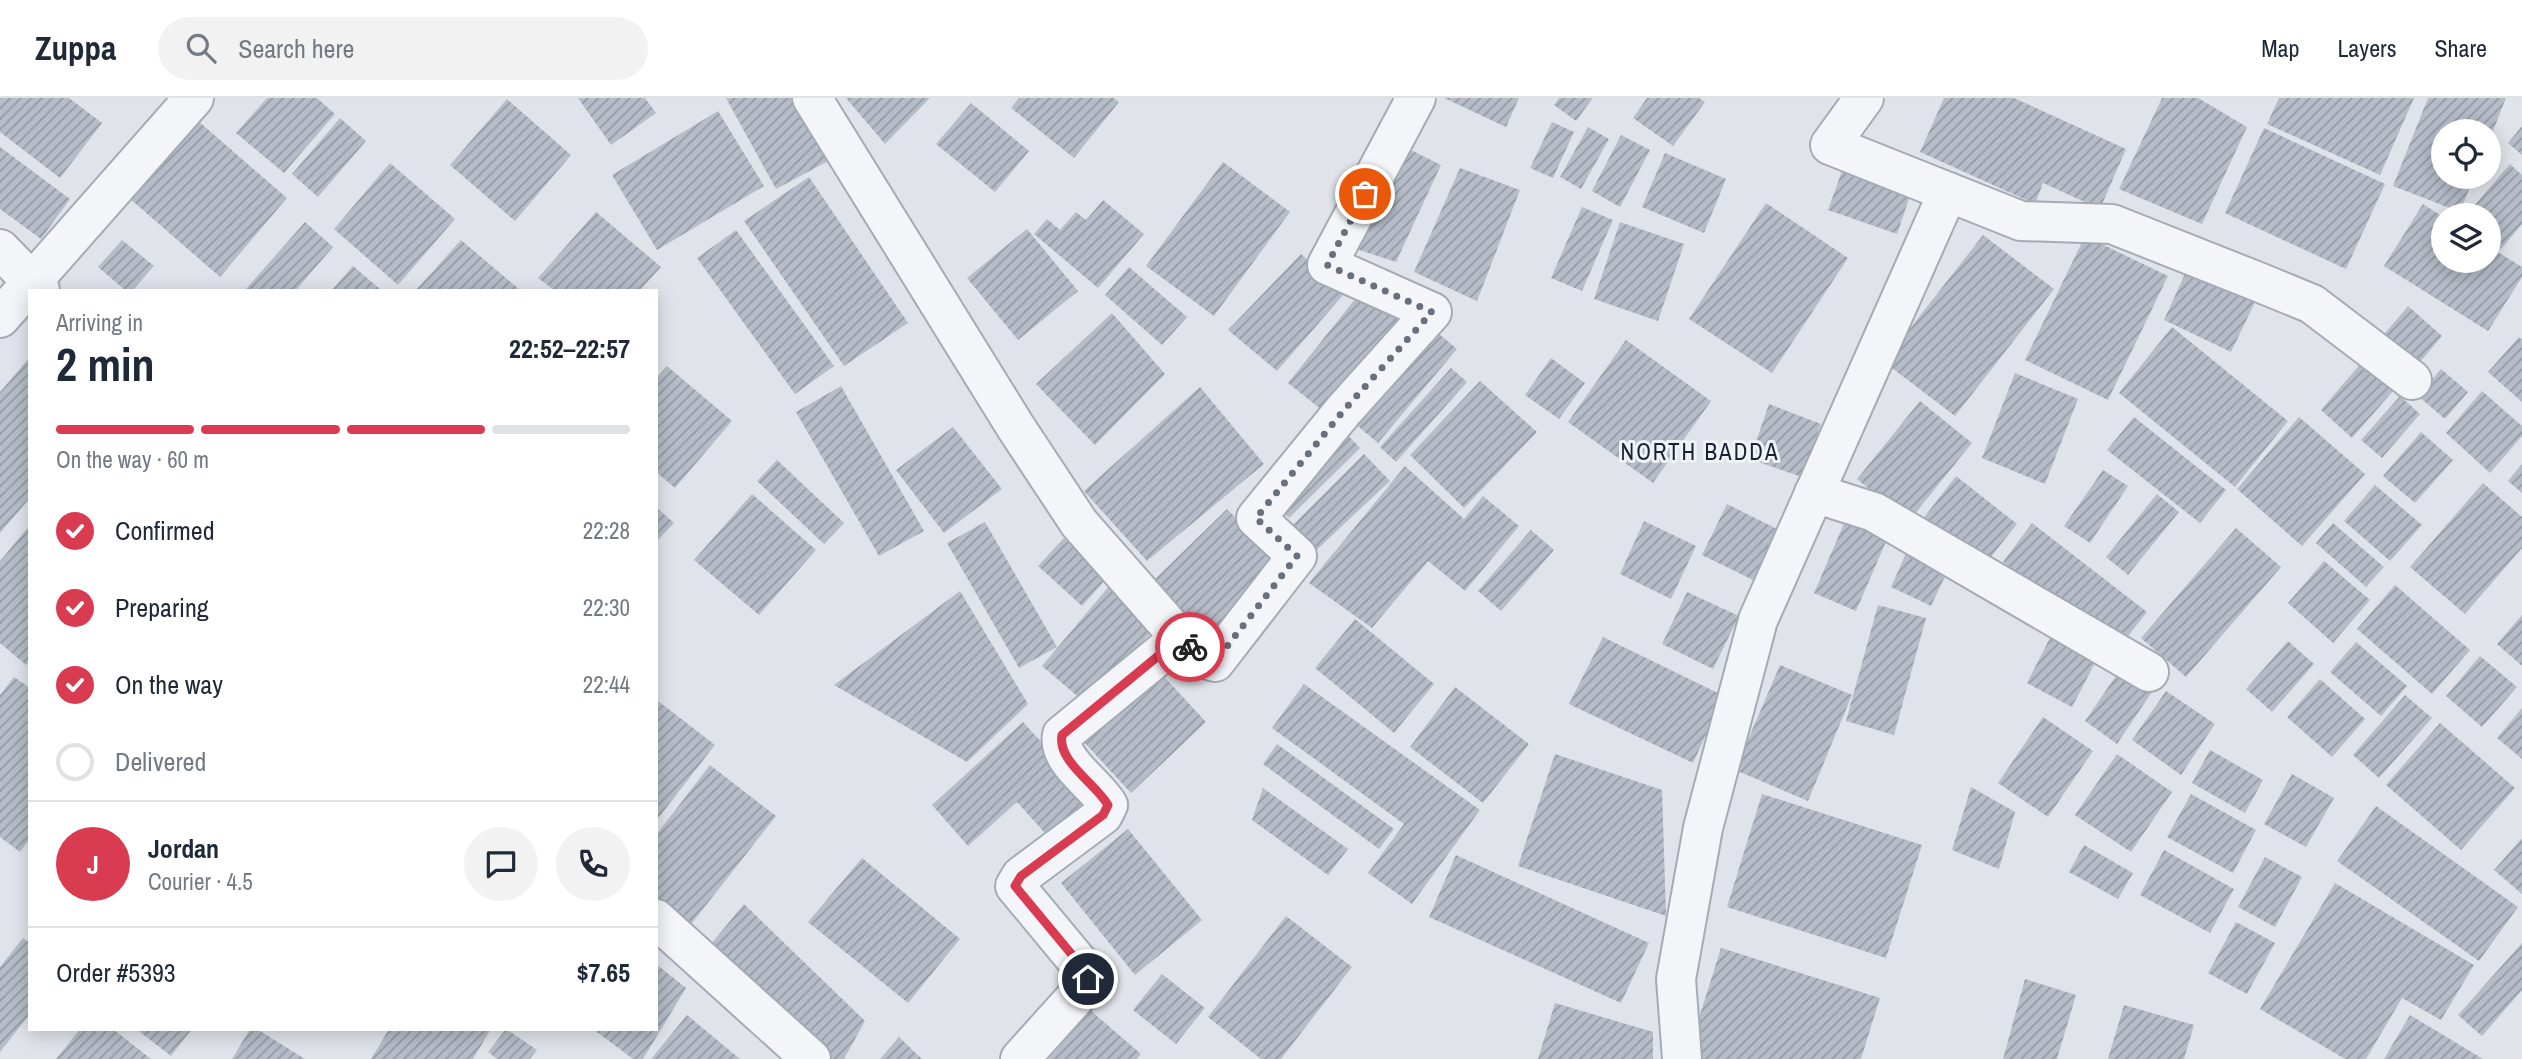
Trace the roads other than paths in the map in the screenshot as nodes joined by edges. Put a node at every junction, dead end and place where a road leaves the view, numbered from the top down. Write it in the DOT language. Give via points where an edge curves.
graph roads {
  1 [pos="194,98"];
  2 [pos="813,98"];
  3 [pos="1416,98"];
  4 [pos="1864,98"];
  5 [pos="1948,192"];
  6 [pos="0,248"];
  7 [pos="36,285"];
  8 [pos="28,292"];
  9 [pos="0,317"];
  10 [pos="2412,380"];
  11 [pos="1814,493"];
  12 [pos="1180,638"];
  13 [pos="2148,672"];
  14 [pos="658,921"];
  15 [pos="811,1059"];
  16 [pos="1020,1059"];
  17 [pos="1682,1059"];
  1 -- 7 [label="street"];
  2 -- 12 [label="street" via="1079,523"];
  3 -- 12 [label="street" via="1327,265 1432,312 1256,518 1297,556 1223,654 1215,662 1205,659"];
  4 -- 5 [label="street" via="1830,145"];
  5 -- 10 [label="street" via="2021,221 2112,224 2268,286 2312,304"];
  5 -- 11 [label="street"];
  6 -- 7 [label="street"];
  8 -- 9 [label="street"];
  11 -- 13 [label="street" via="1874,512"];
  11 -- 17 [label="street" via="1758,620 1703,828 1676,979"];
  12 -- 16 [label="street" via="1062,735 1065,756 1108,805 1103,815 1021,876 1015,886 1088,979"];
  14 -- 15 [label="street"];
}
